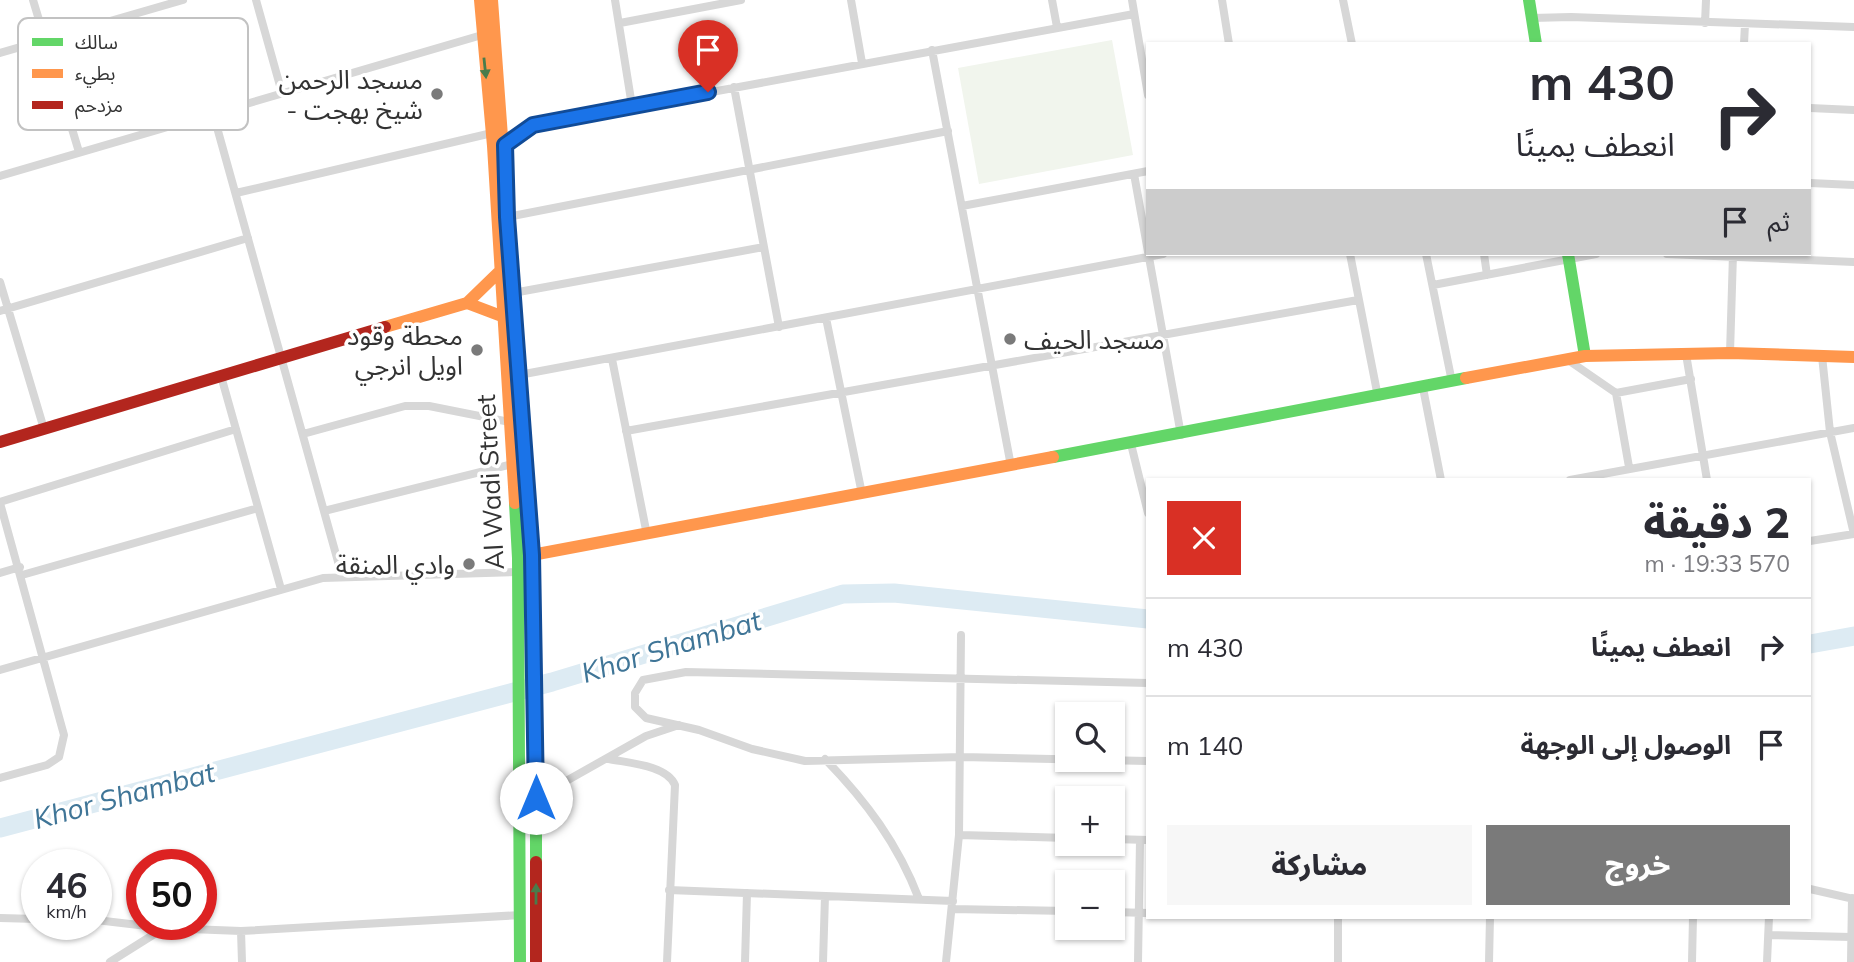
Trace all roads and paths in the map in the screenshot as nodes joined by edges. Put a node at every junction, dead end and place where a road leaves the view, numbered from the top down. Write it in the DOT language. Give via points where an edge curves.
graph roads {
  1 [pos="33,0"];
  2 [pos="183,0"];
  3 [pos="256,0"];
  4 [pos="480,0"];
  5 [pos="492,0"];
  6 [pos="615,0"];
  7 [pos="741,0"];
  8 [pos="851,0"];
  9 [pos="1052,0"];
  10 [pos="1132,0"];
  11 [pos="1222,0"];
  12 [pos="1343,0"];
  13 [pos="1529,0"];
  14 [pos="1706,0"];
  15 [pos="1134,14"];
  16 [pos="38,18"];
  17 [pos="120,18"];
  18 [pos="1532,19"];
  19 [pos="620,23"];
  20 [pos="1705,23"];
  21 [pos="1745,24"];
  22 [pos="1057,27"];
  23 [pos="1854,27"];
  24 [pos="482,34"];
  25 [pos="1229,42"];
  26 [pos="1352,42"];
  27 [pos="1536,42"];
  28 [pos="1744,42"];
  29 [pos="18,48"];
  30 [pos="932,50"];
  31 [pos="0,53"];
  32 [pos="862,63"];
  33 [pos="1146,79"];
  34 [pos="734,87"];
  35 [pos="282,93"];
  36 [pos="248,103"];
  37 [pos="632,106"];
  38 [pos="1811,108"];
  39 [pos="1854,110"];
  40 [pos="72,130"];
  41 [pos="155,130"];
  42 [pos="218,130"];
  43 [pos="948,131"];
  44 [pos="492,133"];
  45 [pos="499,145"];
  46 [pos="79,152"];
  47 [pos="749,169"];
  48 [pos="1146,171"];
  49 [pos="1134,174"];
  50 [pos="0,176"];
  51 [pos="1811,183"];
  52 [pos="1854,185"];
  53 [pos="236,193"];
  54 [pos="962,206"];
  55 [pos="507,217"];
  56 [pos="247,238"];
  57 [pos="1146,245"];
  58 [pos="764,247"];
  59 [pos="1153,256"];
  60 [pos="1349,256"];
  61 [pos="1426,256"];
  62 [pos="1484,256"];
  63 [pos="1733,256"];
  64 [pos="1750,256"];
  65 [pos="1148,257"];
  66 [pos="1569,258"];
  67 [pos="1854,262"];
  68 [pos="499,272"];
  69 [pos="1487,275"];
  70 [pos="0,282"];
  71 [pos="1433,285"];
  72 [pos="977,289"];
  73 [pos="513,293"];
  74 [pos="1358,300"];
  75 [pos="467,303"];
  76 [pos="4,310"];
  77 [pos="504,317"];
  78 [pos="826,318"];
  79 [pos="779,327"];
  80 [pos="1160,334"];
  81 [pos="1686,354"];
  82 [pos="1730,354"];
  83 [pos="1585,356"];
  84 [pos="1822,356"];
  85 [pos="1854,356"];
  86 [pos="281,358"];
  87 [pos="612,359"];
  88 [pos="1567,359"];
  89 [pos="992,365"];
  90 [pos="519,375"];
  91 [pos="221,376"];
  92 [pos="1691,379"];
  93 [pos="1451,382"];
  94 [pos="1423,388"];
  95 [pos="841,392"];
  96 [pos="1616,393"];
  97 [pos="1378,397"];
  98 [pos="510,422"];
  99 [pos="1854,428"];
  100 [pos="44,429"];
  101 [pos="236,429"];
  102 [pos="626,431"];
  103 [pos="1830,432"];
  104 [pos="303,434"];
  105 [pos="1181,435"];
  106 [pos="0,442"];
  107 [pos="1131,444"];
  108 [pos="1703,455"];
  109 [pos="513,464"];
  110 [pos="1011,467"];
  111 [pos="1629,467"];
  112 [pos="1441,478"];
  113 [pos="1579,478"];
  114 [pos="1707,478"];
  115 [pos="862,494"];
  116 [pos="0,503"];
  117 [pos="1146,505"];
  118 [pos="258,508"];
  119 [pos="324,511"];
  120 [pos="1854,534"];
  121 [pos="647,535"];
  122 [pos="1811,541"];
  123 [pos="532,555"];
  124 [pos="21,571"];
  125 [pos="518,572"];
  126 [pos="0,573"];
  127 [pos="342,576"];
  128 [pos="281,589"];
  129 [pos="961,635"];
  130 [pos="45,656"];
  131 [pos="0,670"];
  132 [pos="963,681"];
  133 [pos="1146,683"];
  134 [pos="679,725"];
  135 [pos="962,758"];
  136 [pos="609,759"];
  137 [pos="825,759"];
  138 [pos="1146,761"];
  139 [pos="0,778"];
  140 [pos="536,798"];
  141 [pos="959,835"];
  142 [pos="1055,838"];
  143 [pos="1125,839"];
  144 [pos="1144,840"];
  145 [pos="1811,889"];
  146 [pos="668,890"];
  147 [pos="747,893"];
  148 [pos="825,896"];
  149 [pos="919,899"];
  150 [pos="1853,899"];
  151 [pos="953,905"];
  152 [pos="1055,910"];
  153 [pos="1125,912"];
  154 [pos="1143,913"];
  155 [pos="521,915"];
  156 [pos="0,918"];
  157 [pos="21,919"];
  158 [pos="1338,919"];
  159 [pos="1490,919"];
  160 [pos="1693,919"];
  161 [pos="1769,919"];
  162 [pos="217,930"];
  163 [pos="241,931"];
  164 [pos="1769,935"];
  165 [pos="1851,937"];
  166 [pos="146,940"];
  167 [pos="110,962"];
  168 [pos="242,962"];
  169 [pos="520,962"];
  170 [pos="537,962"];
  171 [pos="667,962"];
  172 [pos="745,962"];
  173 [pos="822,962"];
  174 [pos="946,962"];
  175 [pos="1138,962"];
  176 [pos="1338,962"];
  177 [pos="1489,962"];
  178 [pos="1692,962"];
  179 [pos="1767,962"];
  180 [pos="1851,962"];
  1 -- 16 [label="street"];
  2 -- 17 [label="street"];
  3 -- 35 [label="street"];
  4 -- 24 [label="street, Al Wadi Street"];
  5 -- 45 [label="street, Al Wadi Street"];
  6 -- 19 [label="street"];
  7 -- 19 [label="street"];
  8 -- 32 [label="street"];
  9 -- 22 [label="street"];
  10 -- 15 [label="street"];
  11 -- 25 [label="street"];
  12 -- 26 [label="street"];
  13 -- 18 [label="street"];
  14 -- 20 [label="street"];
  15 -- 22 [label="street"];
  15 -- 33 [label="street"];
  18 -- 20 [label="street"];
  18 -- 27 [label="street"];
  19 -- 37 [label="street"];
  20 -- 21 [label="street"];
  21 -- 23 [label="street"];
  21 -- 28 [label="street"];
  22 -- 30 [label="street"];
  24 -- 35 [label="street"];
  24 -- 44 [label="street, Al Wadi Street, one-way"];
  29 -- 31 [label="street"];
  30 -- 32 [label="street"];
  30 -- 43 [label="street"];
  32 -- 34 [label="street"];
  34 -- 37 [label="street"];
  34 -- 47 [label="street"];
  35 -- 36 [label="street"];
  37 -- 45 [label="street" via="533,125"];
  38 -- 39 [label="street"];
  40 -- 46 [label="street"];
  41 -- 46 [label="street"];
  42 -- 53 [label="street"];
  43 -- 47 [label="street"];
  43 -- 54 [label="street"];
  44 -- 45 [label="street, Al Wadi Street"];
  44 -- 53 [label="street"];
  45 -- 55 [label="street, Al Wadi Street"];
  45 -- 68 [label="street, Al Wadi Street"];
  46 -- 50 [label="street"];
  47 -- 55 [label="street"];
  47 -- 58 [label="street"];
  48 -- 49 [label="street"];
  49 -- 54 [label="street"];
  49 -- 57 [label="street"];
  51 -- 52 [label="street"];
  53 -- 56 [label="street"];
  54 -- 72 [label="street"];
  55 -- 73 [label="street, Al Wadi Street"];
  56 -- 76 [label="street"];
  56 -- 86 [label="street"];
  58 -- 73 [label="street"];
  58 -- 79 [label="street"];
  59 -- 65 [label="street"];
  60 -- 74 [label="street"];
  61 -- 71 [label="street"];
  62 -- 69 [label="street"];
  63 -- 82 [label="street"];
  64 -- 67 [label="street"];
  65 -- 72 [label="street"];
  65 -- 80 [label="street"];
  66 -- 69 [label="street"];
  66 -- 83 [label="street"];
  68 -- 75 [label="street"];
  68 -- 77 [label="street, Al Wadi Street"];
  69 -- 71 [label="street"];
  70 -- 76 [label="street"];
  71 -- 93 [label="street"];
  72 -- 78 [label="street"];
  72 -- 89 [label="street"];
  73 -- 90 [label="street, Al Wadi Street"];
  74 -- 80 [label="street"];
  74 -- 97 [label="street"];
  75 -- 77 [label="street"];
  75 -- 86 [label="street"];
  76 -- 100 [label="street"];
  77 -- 98 [label="street, Al Wadi Street"];
  78 -- 79 [label="street"];
  78 -- 95 [label="street"];
  79 -- 87 [label="street"];
  80 -- 89 [label="street"];
  80 -- 105 [label="street"];
  81 -- 82 [label="street"];
  81 -- 83 [label="street"];
  81 -- 92 [label="street"];
  82 -- 84 [label="street"];
  83 -- 88 [label="street"];
  84 -- 85 [label="street"];
  84 -- 103 [label="street"];
  86 -- 91 [label="street"];
  86 -- 104 [label="street"];
  87 -- 90 [label="street"];
  87 -- 102 [label="street"];
  88 -- 93 [label="street"];
  88 -- 96 [label="street"];
  89 -- 95 [label="street"];
  89 -- 110 [label="street"];
  90 -- 123 [label="street, Al Wadi Street"];
  91 -- 100 [label="street"];
  91 -- 101 [label="street"];
  92 -- 96 [label="street"];
  92 -- 108 [label="street"];
  93 -- 94 [label="street"];
  94 -- 97 [label="street"];
  94 -- 112 [label="street"];
  95 -- 102 [label="street"];
  95 -- 115 [label="street"];
  96 -- 111 [label="street"];
  97 -- 105 [label="street"];
  98 -- 104 [label="street" via="429,406 405,406"];
  98 -- 109 [label="street, Al Wadi Street"];
  99 -- 103 [label="street"];
  100 -- 106 [label="street"];
  101 -- 116 [label="street"];
  101 -- 118 [label="street"];
  102 -- 121 [label="street"];
  103 -- 108 [label="street"];
  103 -- 120 [label="street"];
  104 -- 119 [label="street"];
  105 -- 107 [label="street"];
  107 -- 110 [label="street"];
  107 -- 117 [label="street"];
  108 -- 111 [label="street"];
  108 -- 114 [label="street"];
  109 -- 119 [label="street"];
  109 -- 125 [label="street, Al Wadi Street"];
  110 -- 115 [label="street"];
  111 -- 113 [label="street"];
  115 -- 121 [label="street"];
  116 -- 124 [label="street"];
  118 -- 124 [label="street"];
  118 -- 128 [label="street"];
  119 -- 127 [label="street"];
  120 -- 122 [label="street"];
  121 -- 123 [label="street"];
  123 -- 140 [label="street, Al Wadi Street"];
  124 -- 126 [label="street"];
  124 -- 130 [label="street"];
  125 -- 127 [label="street"];
  125 -- 155 [label="street, Al Wadi Street"];
  127 -- 128 [label="street"];
  128 -- 130 [label="street"];
  129 -- 132 [label="street"];
  130 -- 131 [label="street"];
  130 -- 139 [label="street" via="64,735 63,749 47,765"];
  132 -- 133 [label="street"];
  132 -- 134 [label="street" via="686,672 643,680 635,693 635,706 646,718"];
  132 -- 135 [label="street"];
  134 -- 136 [label="street" via="646,736"];
  134 -- 137 [label="street" via="780,757"];
  135 -- 137 [label="street"];
  135 -- 138 [label="street"];
  135 -- 141 [label="street"];
  136 -- 140 [label="street"];
  136 -- 146 [label="street" via="672,778"];
  137 -- 149 [label="street" via="880,822"];
  170 -- 140 [label="street, Al Wadi Street, one-way"];
  141 -- 142 [label="street"];
  141 -- 151 [label="street"];
  143 -- 144 [label="street"];
  144 -- 154 [label="street"];
  145 -- 150 [label="street"];
  146 -- 147 [label="street"];
  146 -- 171 [label="street"];
  147 -- 148 [label="street"];
  147 -- 172 [label="street"];
  148 -- 149 [label="street"];
  148 -- 173 [label="street"];
  149 -- 151 [label="street"];
  150 -- 165 [label="street"];
  151 -- 152 [label="street"];
  151 -- 174 [label="street"];
  153 -- 154 [label="street"];
  154 -- 175 [label="street"];
  155 -- 163 [label="street"];
  155 -- 169 [label="street, Al Wadi Street"];
  156 -- 157 [label="street"];
  158 -- 176 [label="street"];
  159 -- 177 [label="street"];
  160 -- 178 [label="street"];
  161 -- 164 [label="street"];
  162 -- 163 [label="street"];
  163 -- 168 [label="street"];
  164 -- 165 [label="street"];
  164 -- 179 [label="street"];
  165 -- 180 [label="street"];
  166 -- 167 [label="street"];
}
